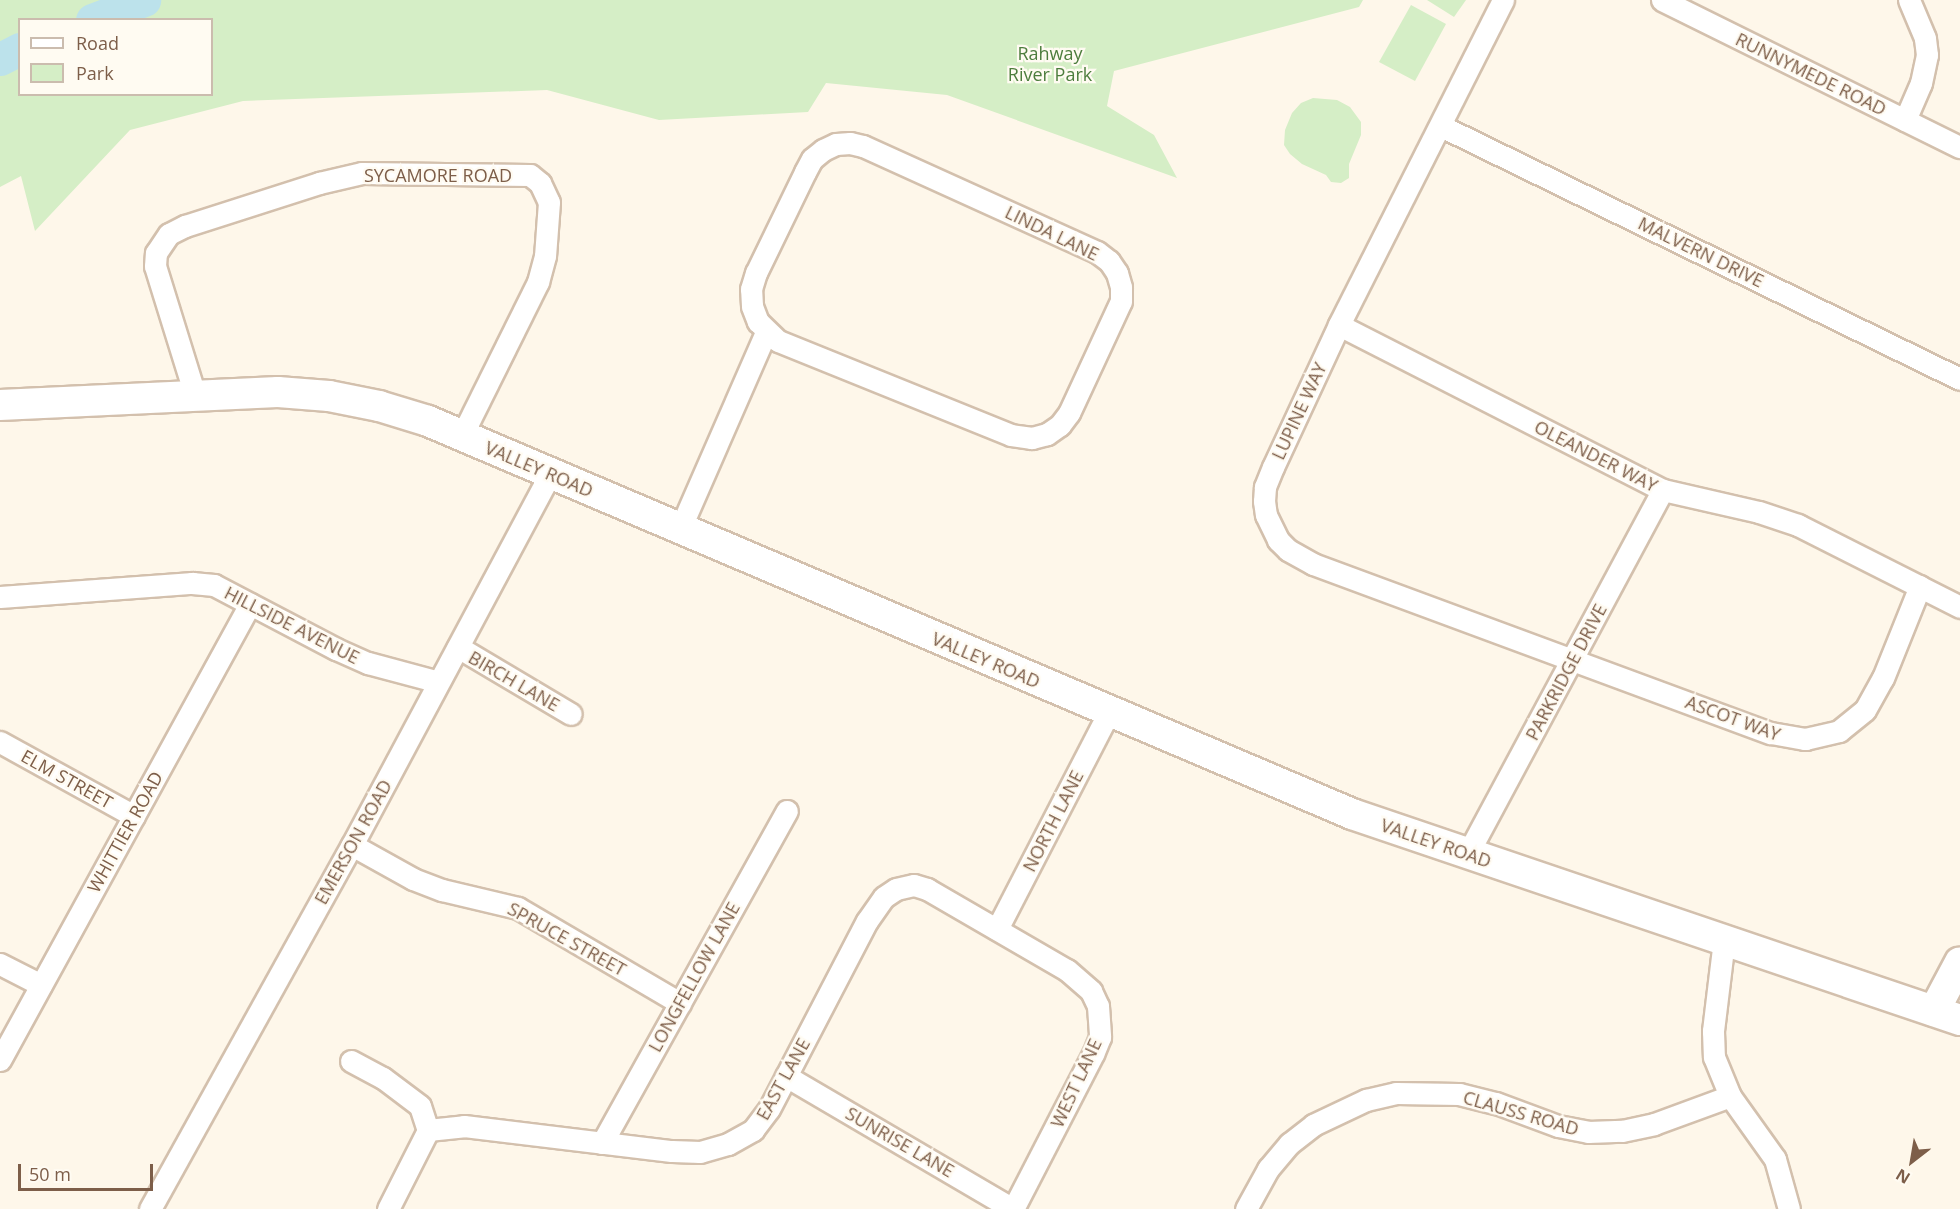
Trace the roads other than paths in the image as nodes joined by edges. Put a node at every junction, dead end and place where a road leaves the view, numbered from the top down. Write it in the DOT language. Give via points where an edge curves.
graph roads {
  1 [pos="1503,0"];
  2 [pos="1662,0"];
  3 [pos="1909,0"];
  4 [pos="1905,120"];
  5 [pos="1441,126"];
  6 [pos="1960,147"];
  7 [pos="1339,325"];
  8 [pos="766,332"];
  9 [pos="1960,379"];
  10 [pos="195,395"];
  11 [pos="0,405"];
  12 [pos="462,435"];
  13 [pos="550,473"];
  14 [pos="1663,490"];
  15 [pos="680,529"];
  16 [pos="1920,586"];
  17 [pos="0,597"];
  18 [pos="250,604"];
  19 [pos="1960,607"];
  20 [pos="458,647"];
  21 [pos="1572,660"];
  22 [pos="440,681"];
  23 [pos="1109,712"];
  24 [pos="571,714"];
  25 [pos="0,742"];
  26 [pos="787,811"];
  27 [pos="134,816"];
  28 [pos="352,844"];
  29 [pos="1468,854"];
  30 [pos="997,929"];
  31 [pos="1724,940"];
  32 [pos="1960,962"];
  33 [pos="0,964"];
  34 [pos="41,985"];
  35 [pos="680,1003"];
  36 [pos="1947,1016"];
  37 [pos="0,1060"];
  38 [pos="351,1061"];
  39 [pos="786,1076"];
  40 [pos="1731,1096"];
  41 [pos="428,1130"];
  42 [pos="602,1143"];
  43 [pos="150,1209"];
  44 [pos="388,1209"];
  45 [pos="1013,1209"];
  46 [pos="1246,1209"];
  47 [pos="1789,1209"];
  1 -- 5 [label="street, LUPINE WAY"];
  2 -- 4 [label="street, RUNNYMEDE ROAD"];
  3 -- 4 [label="street" via="1925,38 1927,55 1921,83"];
  4 -- 6 [label="street, RUNNYMEDE ROAD"];
  5 -- 7 [label="street, LUPINE WAY"];
  5 -- 9 [label="street, MALVERN DRIVE"];
  7 -- 14 [label="street, OLEANDER WAY"];
  7 -- 21 [label="street, LUPINE WAY" via="1265,487 1266,515 1278,540 1313,564"];
  8 -- 8 [label="street, LINDA LANE" via="788,346 1011,435 1032,438 1053,429 1069,413 1118,311 1121,287 1113,267 1097,252 863,146 836,144 812,159 756,273 751,289 752,306"];
  8 -- 15 [label="street"];
  10 -- 11 [label="street, VALLEY ROAD"];
  10 -- 12 [label="street, VALLEY ROAD" via="278,392 329,396 380,406"];
  10 -- 12 [label="street, SYCAMORE ROAD" via="155,266 156,253 169,234 319,183 362,173 530,175 540,183 549,202 543,265"];
  12 -- 13 [label="street, VALLEY ROAD"];
  13 -- 15 [label="street, VALLEY ROAD"];
  13 -- 20 [label="street, EMERSON ROAD"];
  14 -- 16 [label="street, OLEANDER WAY" via="1798,525"];
  14 -- 21 [label="street, PARKRIDGE DRIVE"];
  15 -- 23 [label="street, VALLEY ROAD"];
  16 -- 19 [label="street, OLEANDER WAY"];
  16 -- 21 [label="street, ASCOT WAY" via="1883,678 1865,710 1846,726 1822,737 1788,738 1771,733"];
  17 -- 18 [label="street, HILLSIDE AVENUE" via="192,583 214,585"];
  18 -- 22 [label="street, HILLSIDE AVENUE" via="368,663"];
  18 -- 27 [label="street, WHITTIER ROAD"];
  20 -- 22 [label="street, EMERSON ROAD"];
  20 -- 24 [label="street, BIRCH LANE"];
  21 -- 29 [label="street, PARKRIDGE DRIVE"];
  22 -- 28 [label="street, EMERSON ROAD"];
  23 -- 29 [label="street, VALLEY ROAD" via="1352,814"];
  23 -- 30 [label="street, NORTH LANE"];
  25 -- 27 [label="street, ELM STREET"];
  26 -- 35 [label="street, LONGFELLOW LANE"];
  27 -- 34 [label="street, WHITTIER ROAD"];
  28 -- 35 [label="street, SPRUCE STREET" via="413,879 518,908"];
  28 -- 43 [label="street, EMERSON ROAD"];
  29 -- 31 [label="street, VALLEY ROAD"];
  30 -- 39 [label="street, EAST LANE" via="927,888 914,885 884,897 867,921"];
  30 -- 45 [label="street, WEST LANE" via="1067,970 1091,991 1101,1018 1100,1037 1093,1054"];
  31 -- 36 [label="street, VALLEY ROAD"];
  31 -- 40 [label="street" via="1713,1031 1714,1057"];
  32 -- 36 [label="street"];
  33 -- 34 [label="street"];
  34 -- 37 [label="street, WHITTIER ROAD"];
  35 -- 42 [label="street, LONGFELLOW LANE"];
  38 -- 41 [label="street" via="383,1078 420,1106"];
  39 -- 42 [label="street, EAST LANE" via="753,1130 728,1144 700,1152"];
  39 -- 45 [label="street, SUNRISE LANE"];
  40 -- 46 [label="street, CLAUSS ROAD" via="1654,1124 1622,1131 1588,1132 1460,1094 1396,1093 1366,1100 1313,1125 1289,1144 1268,1169"];
  40 -- 47 [label="street" via="1775,1159"];
  41 -- 42 [label="street, EAST LANE" via="464,1126"];
  41 -- 44 [label="street"];
}
